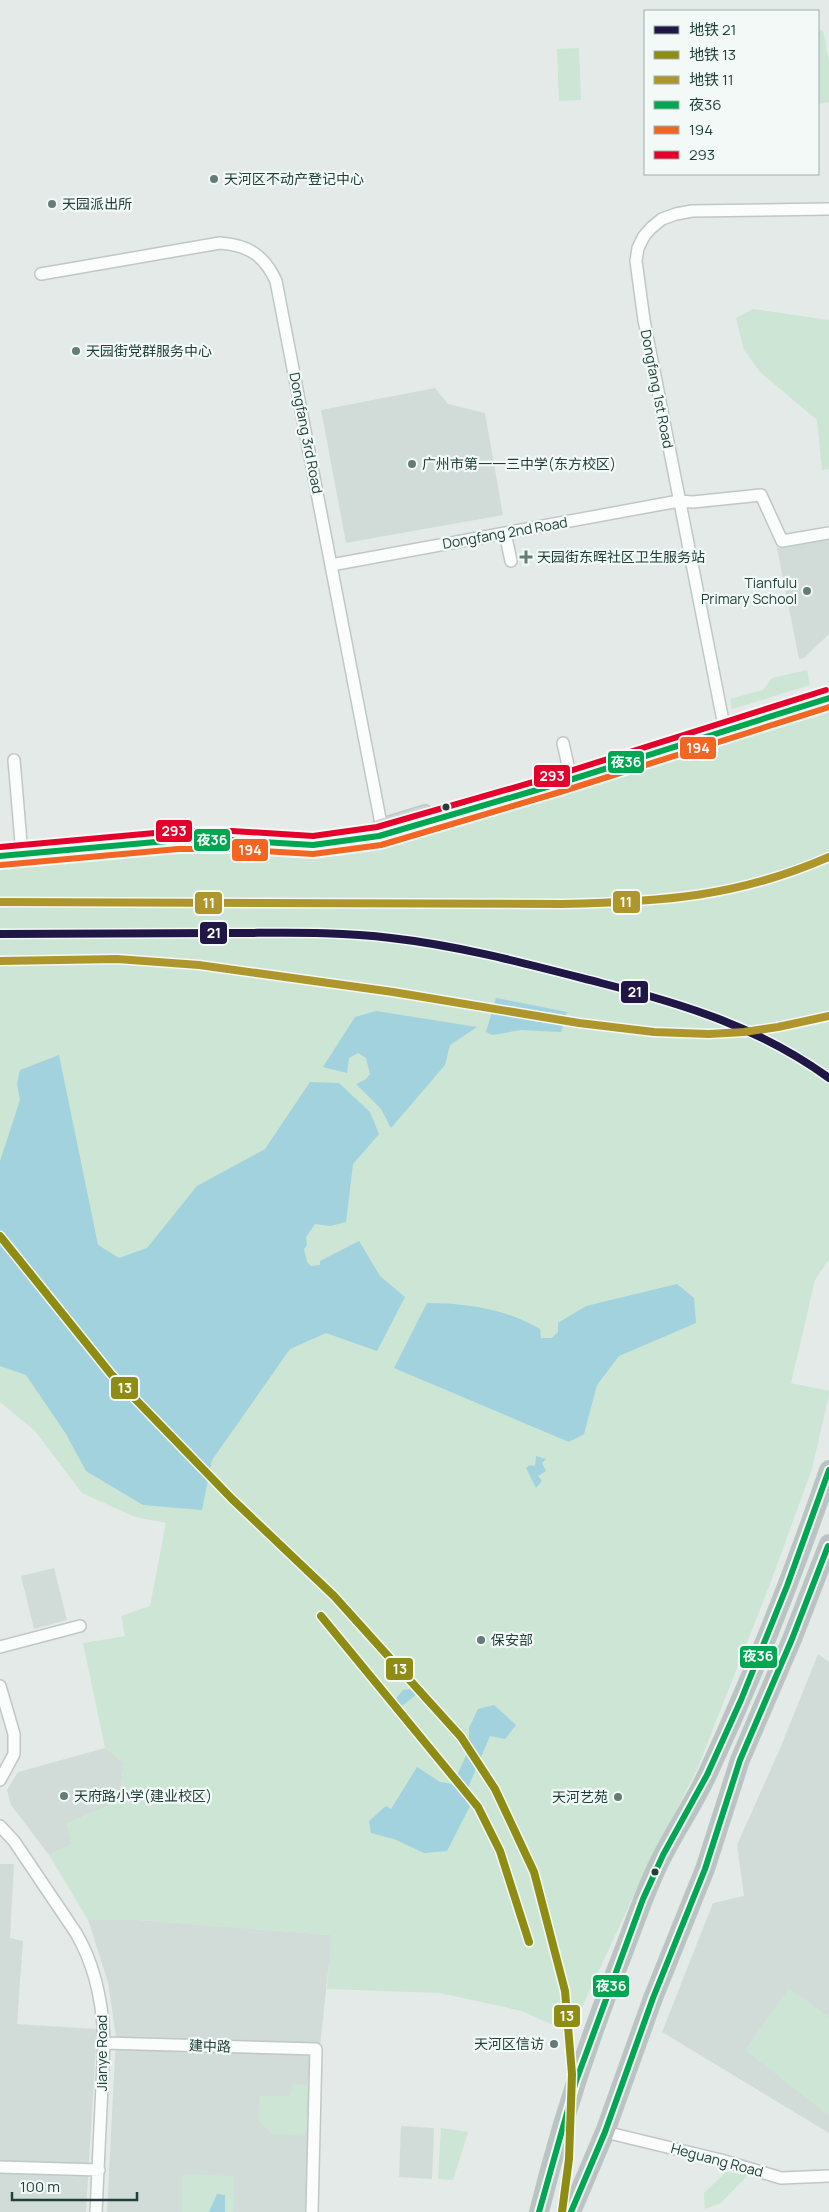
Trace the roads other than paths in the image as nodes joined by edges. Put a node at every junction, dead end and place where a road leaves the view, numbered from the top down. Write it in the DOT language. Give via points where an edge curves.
graph roads {
  1 [pos="829,209"];
  2 [pos="41,274"];
  3 [pos="679,501"];
  4 [pos="505,533"];
  5 [pos="829,533"];
  6 [pos="511,561"];
  7 [pos="331,565"];
  8 [pos="829,689"];
  9 [pos="829,698"];
  10 [pos="724,726"];
  11 [pos="563,743"];
  12 [pos="14,760"];
  13 [pos="569,770"];
  14 [pos="382,831"];
  15 [pos="0,847"];
  16 [pos="22,849"];
  17 [pos="0,856"];
  18 [pos="829,1470"];
  19 [pos="829,1544"];
  20 [pos="80,1626"];
  21 [pos="0,1647"];
  22 [pos="0,1686"];
  23 [pos="0,1780"];
  24 [pos="0,1826"];
  25 [pos="104,2043"];
  26 [pos="605,2132"];
  27 [pos="0,2167"];
  28 [pos="99,2170"];
  29 [pos="829,2176"];
  30 [pos="96,2212"];
  31 [pos="312,2212"];
  32 [pos="539,2212"];
  33 [pos="571,2212"];
  1 -- 3 [label="street, Dongfang 1st Road" via="720,210 676,214 651,228 638,248 639,294"];
  2 -- 7 [label="street, Dongfang 3rd Road" via="220,243 236,244 254,252 269,266 276,281"];
  3 -- 4 [label="street, Dongfang 2nd Road"];
  3 -- 5 [label="street, Dongfang 2nd Road" via="761,495 782,541"];
  3 -- 10 [label="street, Dongfang 1st Road"];
  4 -- 6 [label="street"];
  4 -- 7 [label="street, Dongfang 2nd Road"];
  7 -- 14 [label="street, Dongfang 3rd Road"];
  8 -- 10 [label="main road"];
  9 -- 10 [label="main road"];
  10 -- 13 [label="main road"];
  10 -- 14 [label="main road" via="404,830"];
  11 -- 13 [label="street"];
  12 -- 16 [label="street"];
  13 -- 14 [label="main road"];
  14 -- 16 [label="main road" via="350,842 313,844 178,840"];
  15 -- 16 [label="main road"];
  16 -- 17 [label="main road"];
  18 -- 32 [label="highway" via="786,1587 726,1732 705,1778 668,1844 643,1901 568,2103"];
  19 -- 26 [label="highway" via="806,1607 740,1760 705,1869 653,1998"];
  20 -- 21 [label="street"];
  22 -- 23 [label="street" via="14,1734 14,1754"];
  24 -- 25 [label="street, Jianye Road" via="84,1946 97,1982 104,2018"];
  25 -- 28 [label="street, Jianye Road"];
  25 -- 31 [label="street, 建中路" via="316,2049"];
  26 -- 29 [label="street, Heguang Road" via="781,2178"];
  26 -- 33 [label="highway"];
  27 -- 28 [label="street"];
  28 -- 30 [label="street, Jianye Road"];
}
